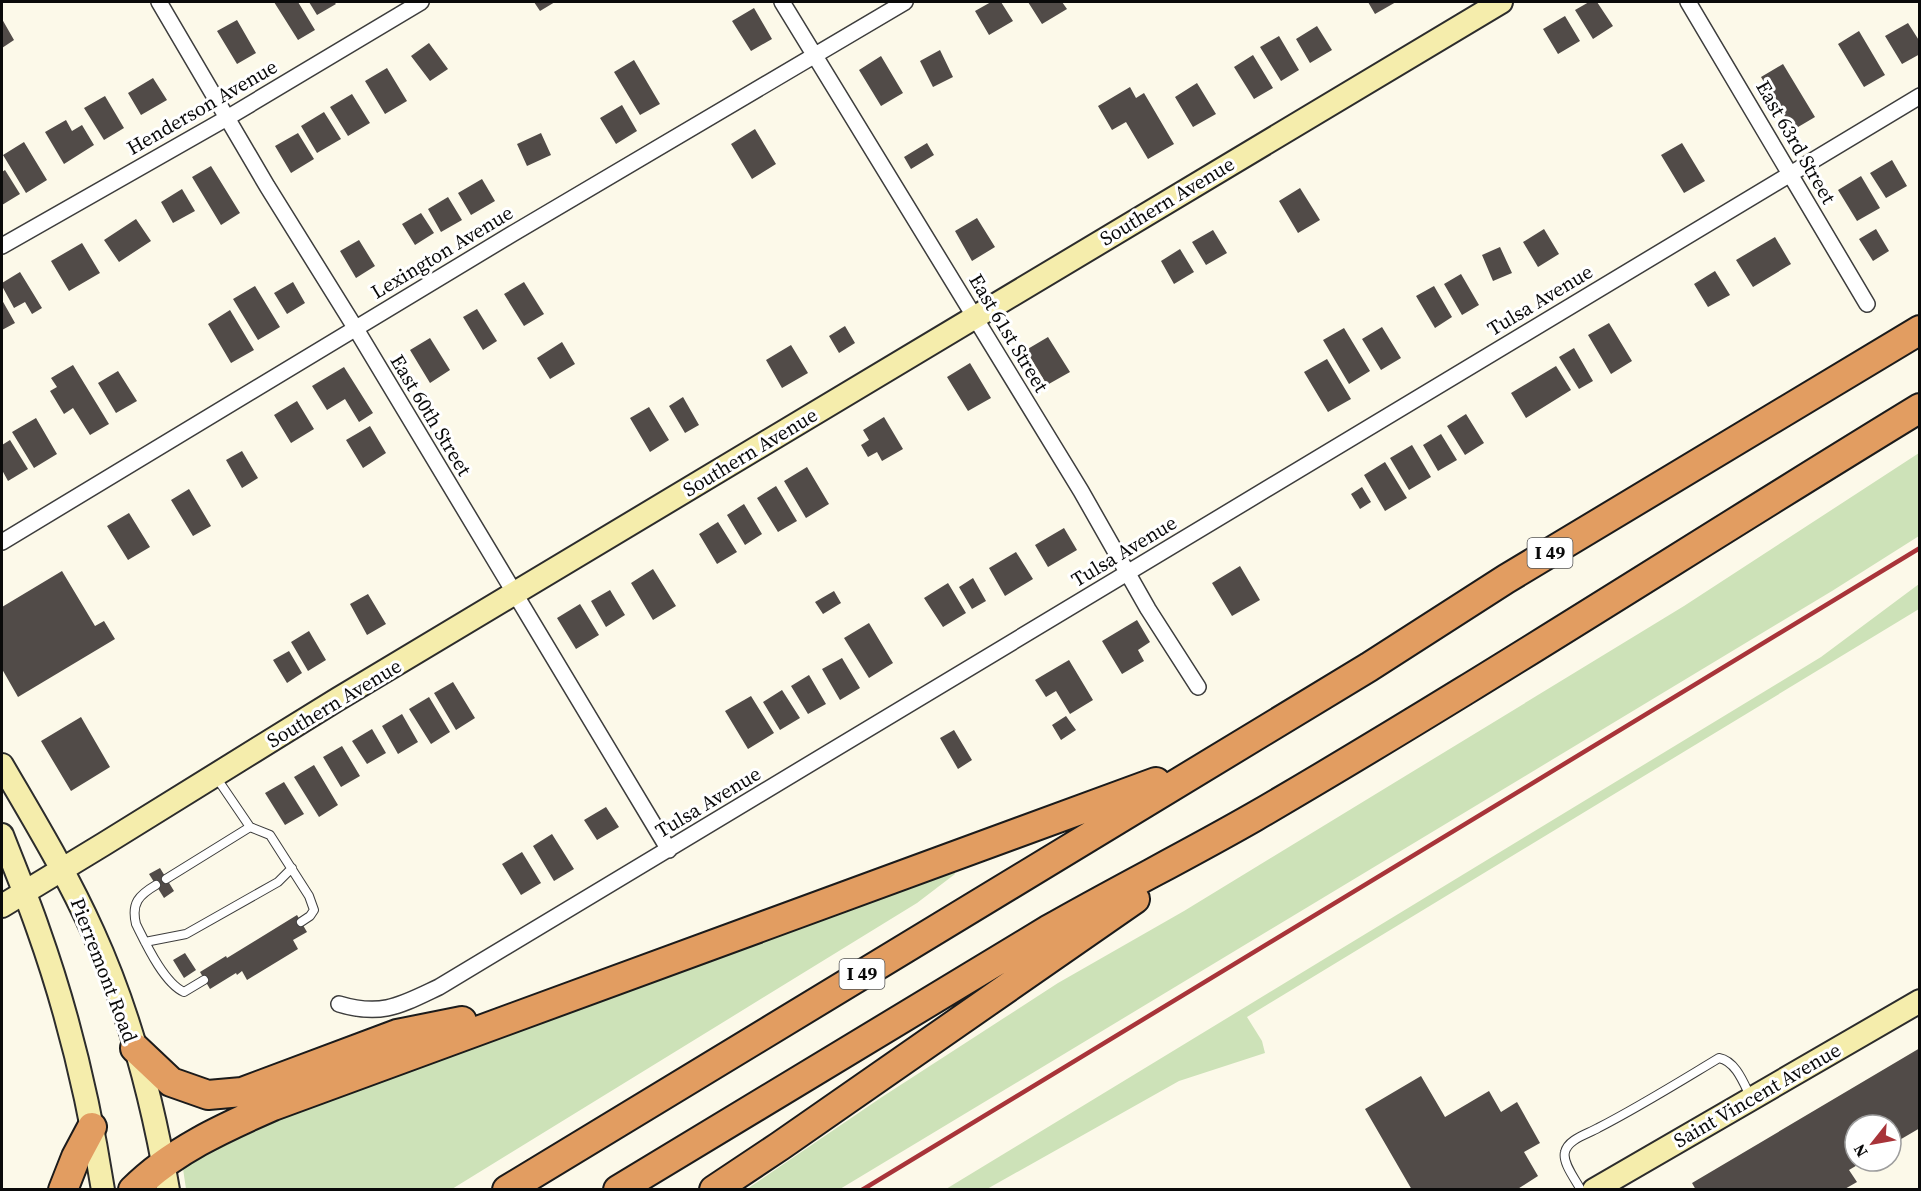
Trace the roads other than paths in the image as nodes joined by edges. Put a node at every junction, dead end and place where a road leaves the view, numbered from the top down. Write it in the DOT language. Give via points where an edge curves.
graph roads {
  1 [pos="159,2"];
  2 [pos="421,2"];
  3 [pos="782,2"];
  4 [pos="905,2"];
  5 [pos="1501,2"];
  6 [pos="1688,2"];
  7 [pos="815,56"];
  8 [pos="1920,96"];
  9 [pos="227,118"];
  10 [pos="1790,174"];
  11 [pos="2,246"];
  12 [pos="1867,304"];
  13 [pos="974,316"];
  14 [pos="356,329"];
  15 [pos="1920,330"];
  16 [pos="1920,408"];
  17 [pos="2,542"];
  18 [pos="1128,573"];
  19 [pos="514,593"];
  20 [pos="1198,687"];
  21 [pos="1217,759"];
  22 [pos="2,765"];
  23 [pos="215,776"];
  24 [pos="1252,818"];
  25 [pos="250,827"];
  26 [pos="2,835"];
  27 [pos="669,850"];
  28 [pos="292,868"];
  29 [pos="63,869"];
  30 [pos="166,879"];
  31 [pos="156,885"];
  32 [pos="25,892"];
  33 [pos="2,906"];
  34 [pos="301,922"];
  35 [pos="145,942"];
  36 [pos="204,980"];
  37 [pos="1920,1001"];
  38 [pos="339,1004"];
  39 [pos="552,1004"];
  40 [pos="135,1048"];
  41 [pos="1751,1098"];
  42 [pos="92,1127"];
  43 [pos="166,1176"];
  44 [pos="63,1190"];
  45 [pos="103,1190"];
  46 [pos="133,1190"];
  47 [pos="507,1190"];
  48 [pos="618,1190"];
  49 [pos="714,1190"];
  50 [pos="1581,1190"];
  51 [pos="1594,1190"];
  1 -- 9 [label="street, East 60th Street"];
  2 -- 9 [label="street, Henderson Avenue"];
  3 -- 7 [label="street, East 61st Street"];
  4 -- 7 [label="street, Lexington Avenue"];
  5 -- 13 [label="street, Southern Avenue"];
  6 -- 10 [label="street, East 63rd Street"];
  7 -- 13 [label="street, East 61st Street"];
  7 -- 14 [label="street, Lexington Avenue"];
  8 -- 10 [label="street, Tulsa Avenue"];
  9 -- 11 [label="street, Henderson Avenue"];
  9 -- 14 [label="street, East 60th Street"];
  10 -- 12 [label="street, East 63rd Street"];
  10 -- 18 [label="street, Tulsa Avenue"];
  13 -- 18 [label="street, East 61st Street"];
  13 -- 19 [label="street, Southern Avenue"];
  14 -- 17 [label="street, Lexington Avenue"];
  14 -- 19 [label="street, East 60th Street"];
  15 -- 21 [label="highway, I 49" via="1506,579"];
  16 -- 24 [label="highway"];
  18 -- 20 [label="street, East 61st Street"];
  18 -- 27 [label="street, Tulsa Avenue"];
  19 -- 23 [label="street, Southern Avenue"];
  19 -- 27 [label="street, East 60th Street"];
  21 -- 39 [label="highway"];
  21 -- 47 [label="highway, I 49"];
  22 -- 29 [label="street, Pierremont Road"];
  23 -- 25 [label="lane"];
  23 -- 29 [label="street, Southern Avenue"];
  24 -- 48 [label="highway" via="1058,925"];
  24 -- 49 [label="highway"];
  25 -- 28 [label="lane" via="270,835"];
  25 -- 30 [label="lane"];
  26 -- 32 [label="street"];
  27 -- 38 [label="street, Tulsa Avenue" via="489,958 400,1005 357,1010"];
  28 -- 34 [label="lane" via="314,910"];
  28 -- 35 [label="lane" via="278,882 186,934"];
  29 -- 32 [label="street, Southern Avenue"];
  29 -- 40 [label="street, Pierremont Road" via="94,933"];
  31 -- 35 [label="lane" via="141,894 136,905 134,916"];
  32 -- 33 [label="street, Southern Avenue"];
  32 -- 42 [label="street" via="58,994"];
  35 -- 36 [label="lane" via="177,989 184,992"];
  37 -- 41 [label="street, Saint Vincent Avenue"];
  39 -- 40 [label="highway" via="397,1034 242,1092 208,1095 171,1082"];
  39 -- 43 [label="highway" via="273,1106 203,1138"];
  40 -- 43 [label="street, Pierremont Road"];
  41 -- 50 [label="lane" via="1732,1064 1719,1058 1567,1146 1565,1161"];
  41 -- 51 [label="street, Saint Vincent Avenue"];
  42 -- 44 [label="highway"];
  42 -- 45 [label="street"];
  43 -- 46 [label="highway"];
}
